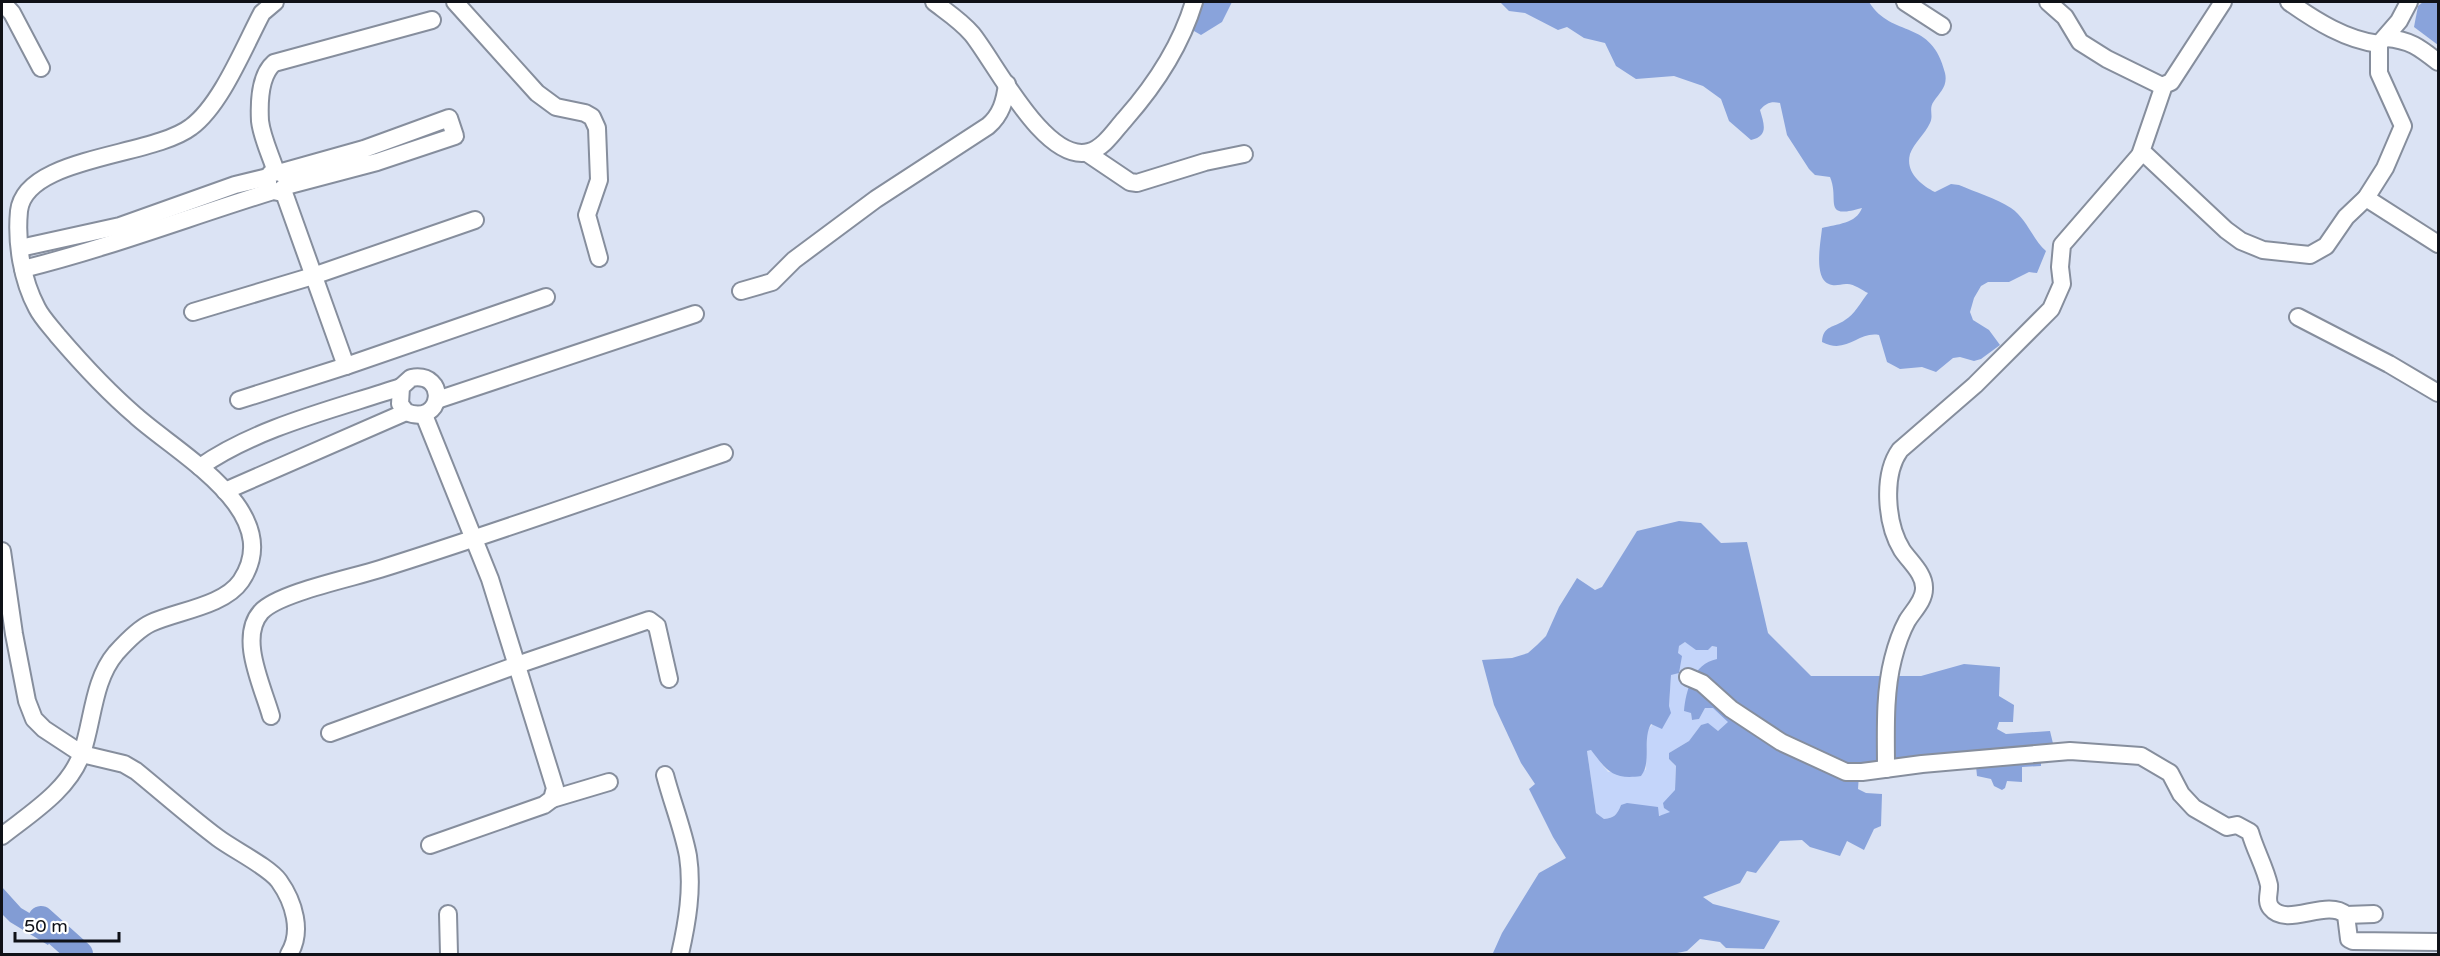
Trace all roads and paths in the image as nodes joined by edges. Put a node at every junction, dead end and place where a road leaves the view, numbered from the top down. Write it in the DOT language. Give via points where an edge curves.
graph roads {
  1 [pos="2,2"];
  2 [pos="275,2"];
  3 [pos="455,2"];
  4 [pos="933,2"];
  5 [pos="1194,2"];
  6 [pos="1905,2"];
  7 [pos="2048,2"];
  8 [pos="2223,2"];
  9 [pos="2289,2"];
  10 [pos="2409,2"];
  11 [pos="432,20"];
  12 [pos="1942,26"];
  13 [pos="2382,41"];
  14 [pos="2439,62"];
  15 [pos="41,68"];
  16 [pos="1008,84"];
  17 [pos="2164,85"];
  18 [pos="388,150"];
  19 [pos="1087,153"];
  20 [pos="1244,154"];
  21 [pos="2140,155"];
  22 [pos="278,182"];
  23 [pos="2367,198"];
  24 [pos="475,220"];
  25 [pos="152,223"];
  26 [pos="75,236"];
  27 [pos="2439,244"];
  28 [pos="20,248"];
  29 [pos="81,255"];
  30 [pos="599,258"];
  31 [pos="23,269"];
  32 [pos="313,276"];
  33 [pos="741,291"];
  34 [pos="546,297"];
  35 [pos="193,312"];
  36 [pos="695,314"];
  37 [pos="2298,317"];
  38 [pos="346,366"];
  39 [pos="401,387"];
  40 [pos="2439,393"];
  41 [pos="239,400"];
  42 [pos="437,400"];
  43 [pos="406,412"];
  44 [pos="424,415"];
  45 [pos="724,453"];
  46 [pos="200,467"];
  47 [pos="225,491"];
  48 [pos="474,537"];
  49 [pos="2,551"];
  50 [pos="517,665"];
  51 [pos="1688,677"];
  52 [pos="669,679"];
  53 [pos="271,716"];
  54 [pos="330,733"];
  55 [pos="82,754"];
  56 [pos="1886,769"];
  57 [pos="664,775"];
  58 [pos="609,782"];
  59 [pos="552,799"];
  60 [pos="2,836"];
  61 [pos="430,845"];
  62 [pos="448,914"];
  63 [pos="2374,914"];
  64 [pos="2346,915"];
  65 [pos="2439,942"];
  66 [pos="289,954"];
  67 [pos="449,954"];
  68 [pos="680,954"];
  1 -- 15 [label="street" via="12,13"];
  2 -- 28 [label="street" via="262,13 212,106 190,128 161,141 50,173 32,184 19,209"];
  3 -- 30 [label="street" via="537,93 556,107 592,117 597,128 599,180 587,215"];
  4 -- 16 [label="street" via="962,24"];
  5 -- 19 [label="street" via="1173,53 1140,102 1099,148"];
  6 -- 12 [label="street"];
  7 -- 17 [label="street" via="2065,17 2080,42"];
  8 -- 17 [label="street" via="2171,82"];
  9 -- 13 [label="street" via="2348,37"];
  10 -- 13 [label="street"];
  11 -- 22 [label="street" via="274,63 268,68 263,78 260,122"];
  13 -- 14 [label="street" via="2405,40"];
  13 -- 23 [label="street" via="2379,73 2403,126"];
  16 -- 19 [label="street" via="1045,135 1058,145"];
  16 -- 33 [label="street" via="997,119 988,126 876,200 795,260 772,282"];
  17 -- 21 [label="street"];
  18 -- 22 [label="street"];
  19 -- 20 [label="street" via="1137,183"];
  21 -- 23 [label="street" via="2146,155 2241,242 2262,250 2314,254 2326,246 2346,217"];
  21 -- 56 [label="street" via="2062,245 2062,284 2051,309 1893,460 1891,523 1903,553 1922,578 1924,589 1893,660 1886,712"];
  22 -- 25 [label="street"];
  22 -- 32 [label="street"];
  23 -- 27 [label="street"];
  24 -- 32 [label="street"];
  25 -- 26 [label="street"];
  25 -- 29 [label="street"];
  26 -- 28 [label="street"];
  26 -- 29 [label="street"];
  28 -- 31 [label="street"];
  29 -- 31 [label="street"];
  31 -- 46 [label="street" via="38,311 75,356 135,416"];
  32 -- 35 [label="street"];
  32 -- 38 [label="street"];
  34 -- 38 [label="street"];
  36 -- 42 [label="street"];
  37 -- 40 [label="street"];
  38 -- 41 [label="street"];
  39 -- 42 [label="street" via="411,378 424,378 435,387"];
  39 -- 43 [label="street" via="400,404"];
  39 -- 46 [label="street" via="262,434 221,452"];
  42 -- 44 [label="street"];
  43 -- 44 [label="street"];
  43 -- 47 [label="street"];
  44 -- 48 [label="street"];
  45 -- 48 [label="street"];
  46 -- 47 [label="street"];
  47 -- 55 [label="street" via="242,513 253,547 241,581 219,598 149,624 114,655 100,683"];
  48 -- 50 [label="street"];
  48 -- 53 [label="street" via="305,591 261,612 250,634 251,647"];
  49 -- 55 [label="street" via="31,711 44,729"];
  50 -- 52 [label="street" via="649,620 657,626"];
  50 -- 54 [label="street"];
  50 -- 59 [label="street" via="555,788"];
  51 -- 56 [label="street" via="1702,683 1731,709 1781,742 1840,770"];
  55 -- 60 [label="street" via="63,785"];
  55 -- 66 [label="street" via="124,764 136,771 217,837 273,875 285,893 298,929"];
  56 -- 64 [label="street" via="2070,751 2141,756 2170,773 2194,808 2227,827 2237,825 2250,832 2270,887 2271,908 2278,913 2303,914 2326,909"];
  57 -- 68 [label="street" via="688,856 687,921"];
  58 -- 59 [label="street"];
  59 -- 61 [label="street"];
  62 -- 67 [label="street"];
  63 -- 64 [label="street"];
  64 -- 65 [label="street" via="2349,939 2354,941"];
}
